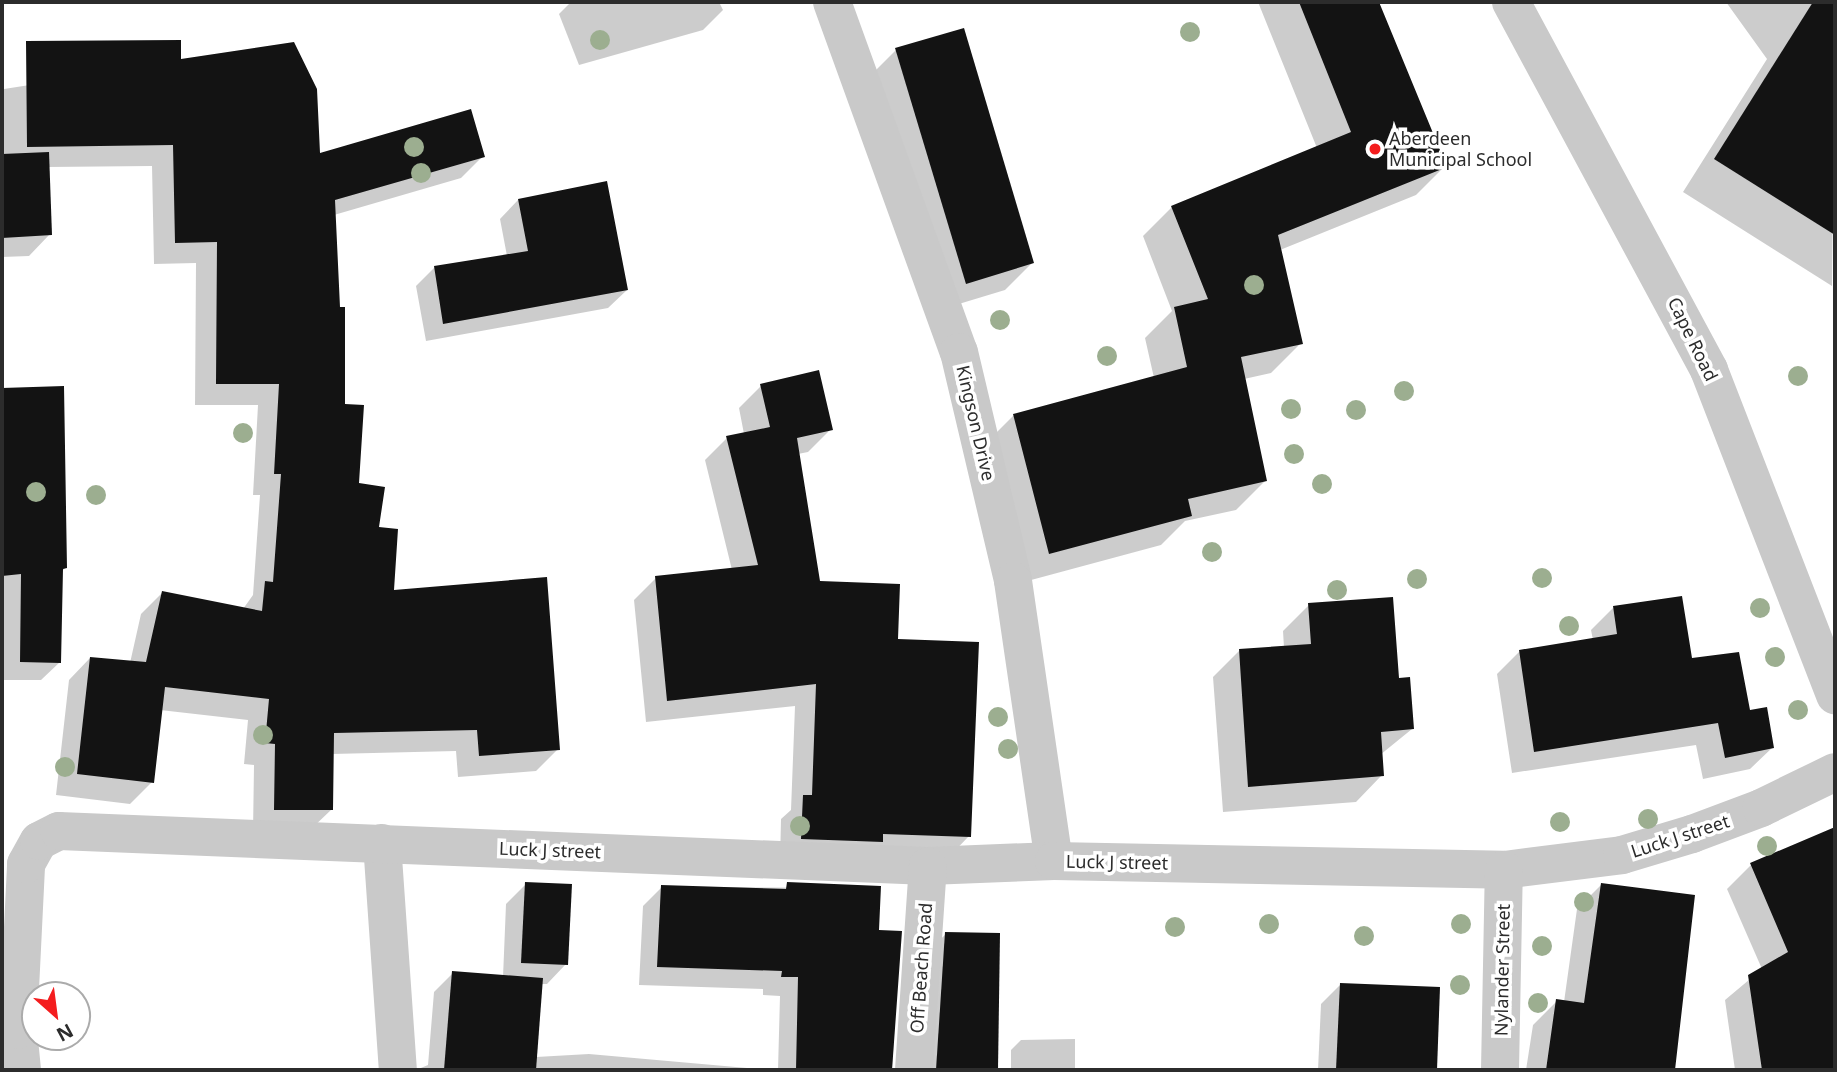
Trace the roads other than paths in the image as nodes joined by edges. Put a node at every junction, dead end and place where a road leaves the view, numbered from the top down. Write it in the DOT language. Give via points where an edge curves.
graph roads {
  1 [pos="832,2"];
  2 [pos="1511,2"];
  3 [pos="1835,695"];
  4 [pos="1835,772"];
  5 [pos="382,843"];
  6 [pos="1054,861"];
  7 [pos="928,866"];
  8 [pos="1504,870"];
  9 [pos="22,1070"];
  10 [pos="398,1070"];
  11 [pos="914,1070"];
  12 [pos="1500,1070"];
  1 -- 6 [label="street, Kingson Drive" via="959,352 1013,581"];
  2 -- 3 [label="street, Cape Road" via="1709,370"];
  4 -- 8 [label="street, Luck J street" via="1692,835 1622,855"];
  5 -- 7 [label="street, Luck J street"];
  5 -- 9 [label="street, Luck J street" via="59,831 39,841 26,864 18,1030"];
  5 -- 10 [label="street"];
  6 -- 7 [label="street, Luck J street"];
  6 -- 8 [label="street, Luck J street"];
  7 -- 11 [label="street, Off Beach Road"];
  8 -- 12 [label="street, Nylander Street"];
}
